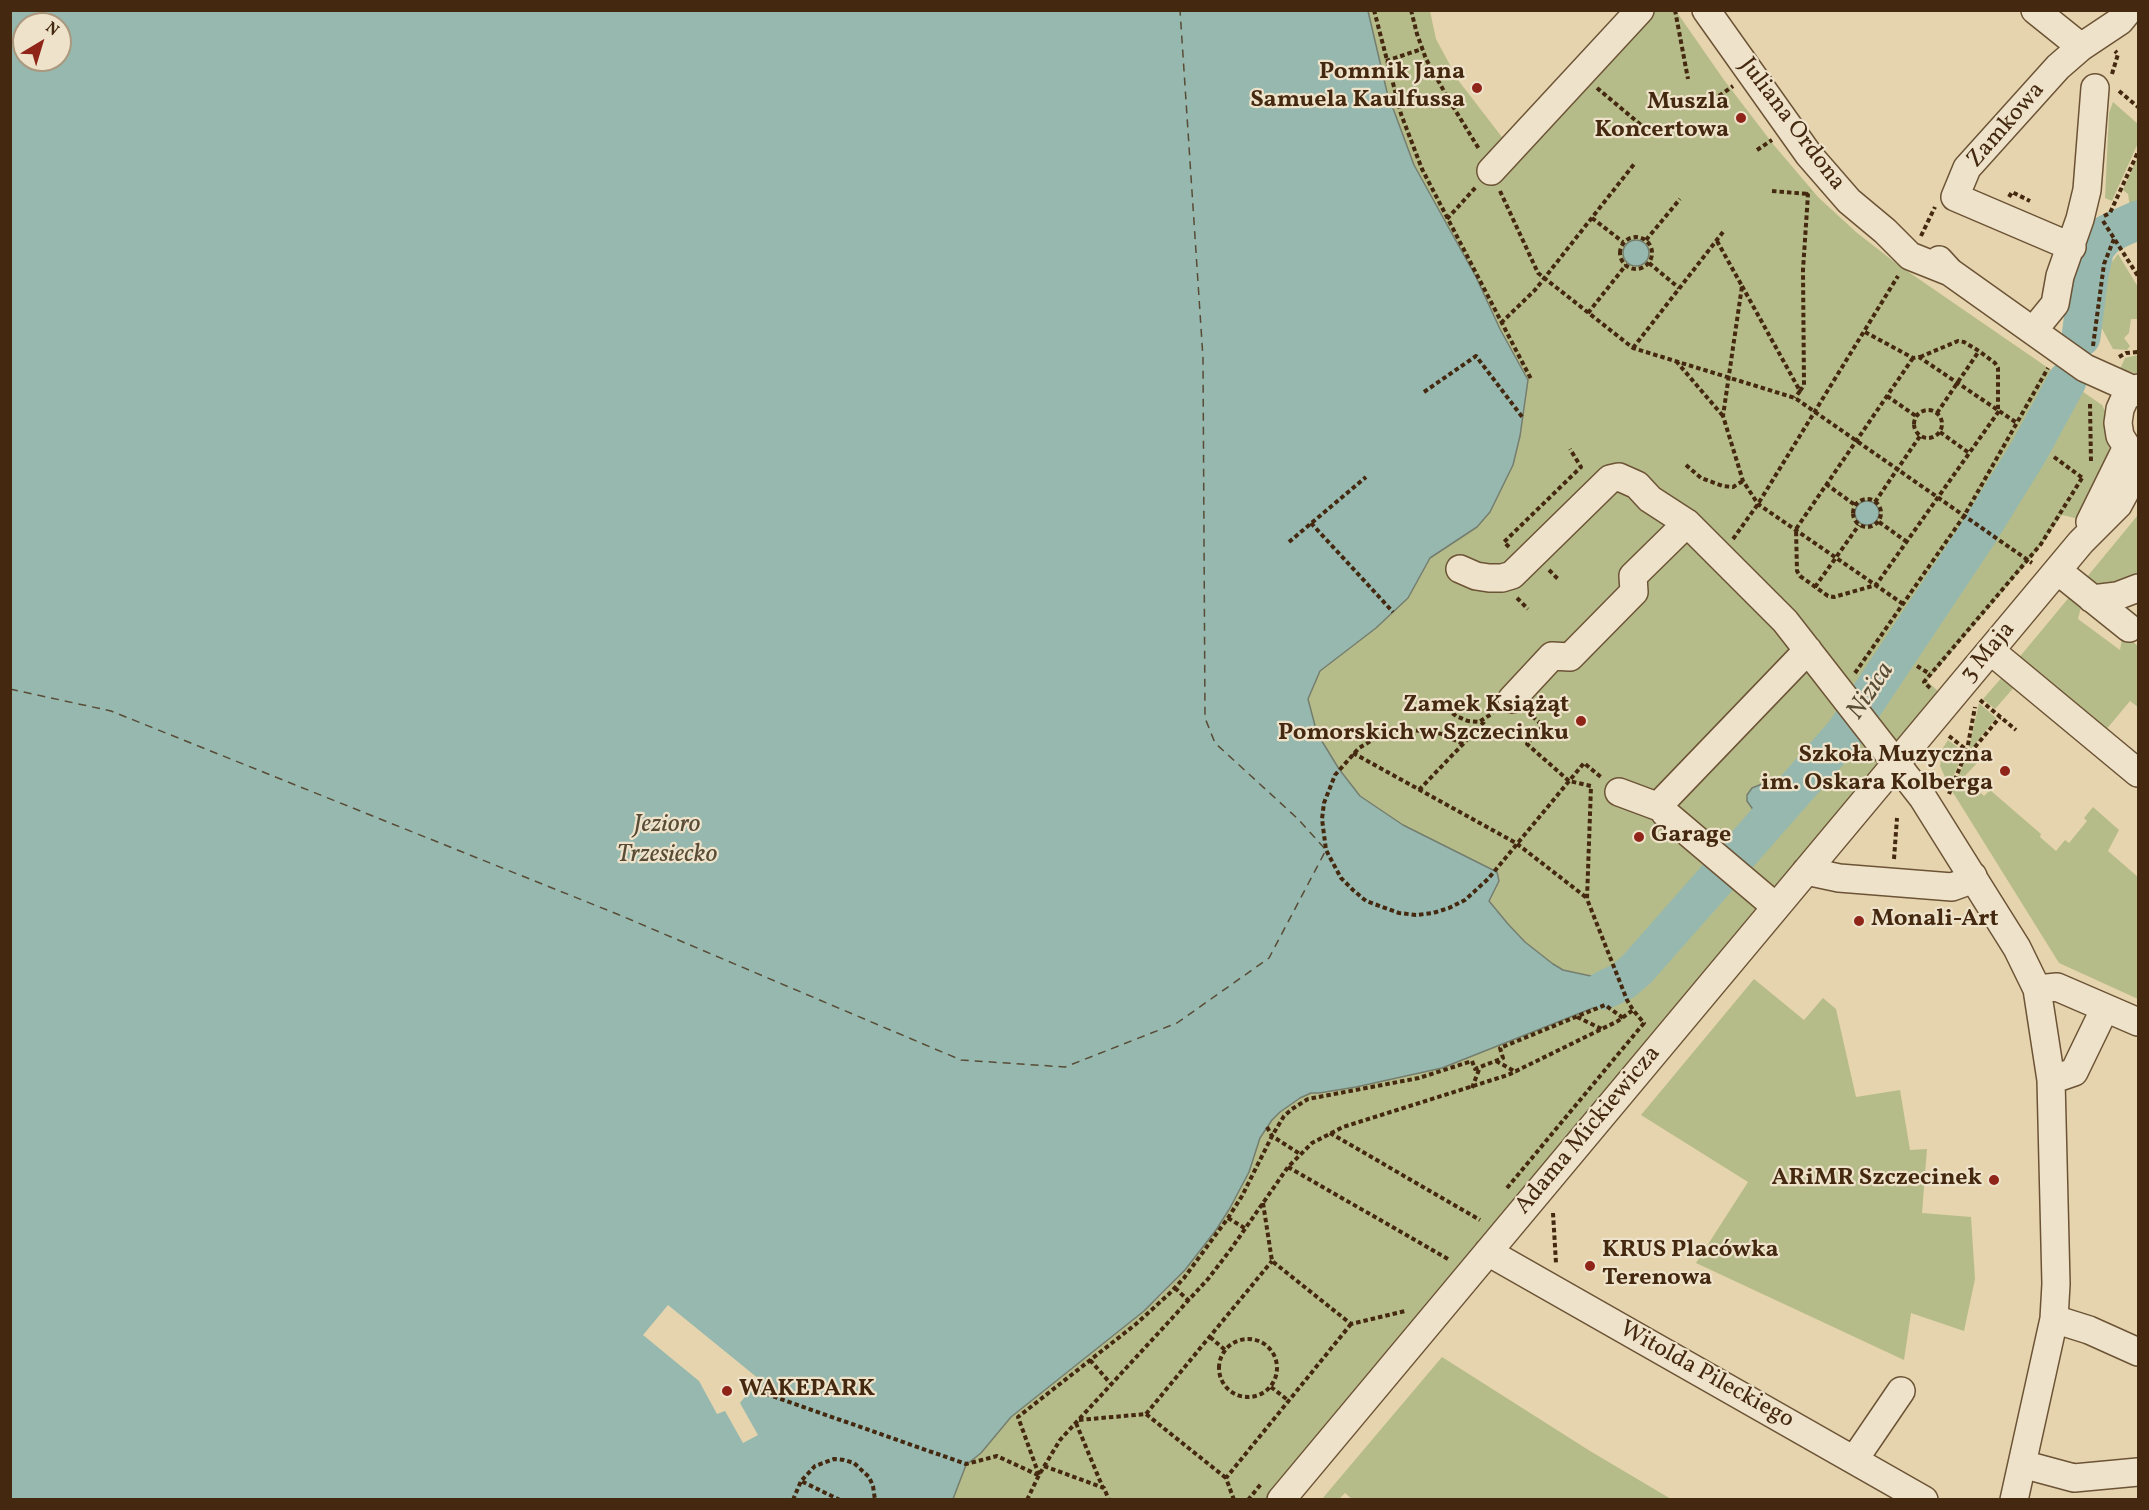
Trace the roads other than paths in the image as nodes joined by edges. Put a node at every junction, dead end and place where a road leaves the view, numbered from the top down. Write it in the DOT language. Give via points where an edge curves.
graph roads {
  1 [pos="1640,10"];
  2 [pos="1706,10"];
  3 [pos="2035,10"];
  4 [pos="2129,10"];
  5 [pos="2089,42"];
  6 [pos="2096,88"];
  7 [pos="1491,171"];
  8 [pos="2072,247"];
  9 [pos="2033,331"];
  10 [pos="2131,396"];
  11 [pos="2135,457"];
  12 [pos="1687,523"];
  13 [pos="1460,569"];
  14 [pos="2058,571"];
  15 [pos="2139,588"];
  16 [pos="2092,598"];
  17 [pos="2130,628"];
  18 [pos="1808,650"];
  19 [pos="1990,651"];
  20 [pos="1512,699"];
  21 [pos="1897,763"];
  22 [pos="2139,773"];
  23 [pos="1619,792"];
  24 [pos="1662,808"];
  25 [pos="1806,871"];
  26 [pos="1973,876"];
  27 [pos="1776,907"];
  28 [pos="2037,989"];
  29 [pos="2105,1008"];
  30 [pos="2139,1022"];
  31 [pos="2051,1080"];
  32 [pos="1488,1252"];
  33 [pos="2054,1318"];
  34 [pos="2139,1352"];
  35 [pos="1901,1391"];
  36 [pos="1854,1460"];
  37 [pos="2022,1464"];
  38 [pos="2139,1472"];
  39 [pos="1281,1500"];
  40 [pos="1924,1500"];
  41 [pos="2014,1500"];
  1 -- 7 [label="street"];
  2 -- 9 [label="street, Juliana Ordona" via="1809,156 1849,201 1886,231 1918,241 1950,272"];
  3 -- 5 [label="street"];
  4 -- 5 [label="street"];
  5 -- 8 [label="street, Zamkowa" via="2058,68 1967,168 1955,197"];
  6 -- 8 [label="street" via="2087,190"];
  8 -- 9 [label="street" via="2060,276 2055,304"];
  9 -- 10 [label="street, Juliana Ordona" via="2089,360"];
  10 -- 11 [label="street" via="2118,423 2120,436"];
  11 -- 14 [label="street, 3 Maja" via="2103,494 2081,542"];
  12 -- 13 [label="street" via="1650,499 1637,485 1618,477 1610,479 1512,575 1476,576"];
  12 -- 18 [label="street" via="1785,621"];
  12 -- 20 [label="street" via="1633,576 1634,592 1570,657 1552,656"];
  14 -- 16 [label="street"];
  14 -- 19 [label="street, 3 Maja"];
  15 -- 16 [label="street" via="2117,596"];
  16 -- 17 [label="street"];
  18 -- 21 [label="street"];
  18 -- 24 [label="street" via="1664,798"];
  19 -- 21 [label="street, 3 Maja"];
  19 -- 22 [label="street"];
  21 -- 25 [label="street, Adama Mickiewicza"];
  21 -- 26 [label="street"];
  23 -- 24 [label="street"];
  24 -- 27 [label="street"];
  25 -- 26 [label="street" via="1839,878 1952,886"];
  25 -- 27 [label="street, Adama Mickiewicza"];
  26 -- 28 [label="street"];
  27 -- 32 [label="street, Adama Mickiewicza"];
  28 -- 29 [label="street" via="2057,987"];
  28 -- 31 [label="street"];
  29 -- 30 [label="street"];
  29 -- 31 [label="street" via="2074,1072"];
  31 -- 33 [label="street"];
  32 -- 36 [label="street, Witolda Pileckiego"];
  32 -- 39 [label="street, Adama Mickiewicza"];
  33 -- 34 [label="street"];
  33 -- 37 [label="street"];
  35 -- 36 [label="street"];
  36 -- 40 [label="street, Witolda Pileckiego"];
  37 -- 38 [label="street" via="2074,1478"];
  37 -- 41 [label="street"];
}
